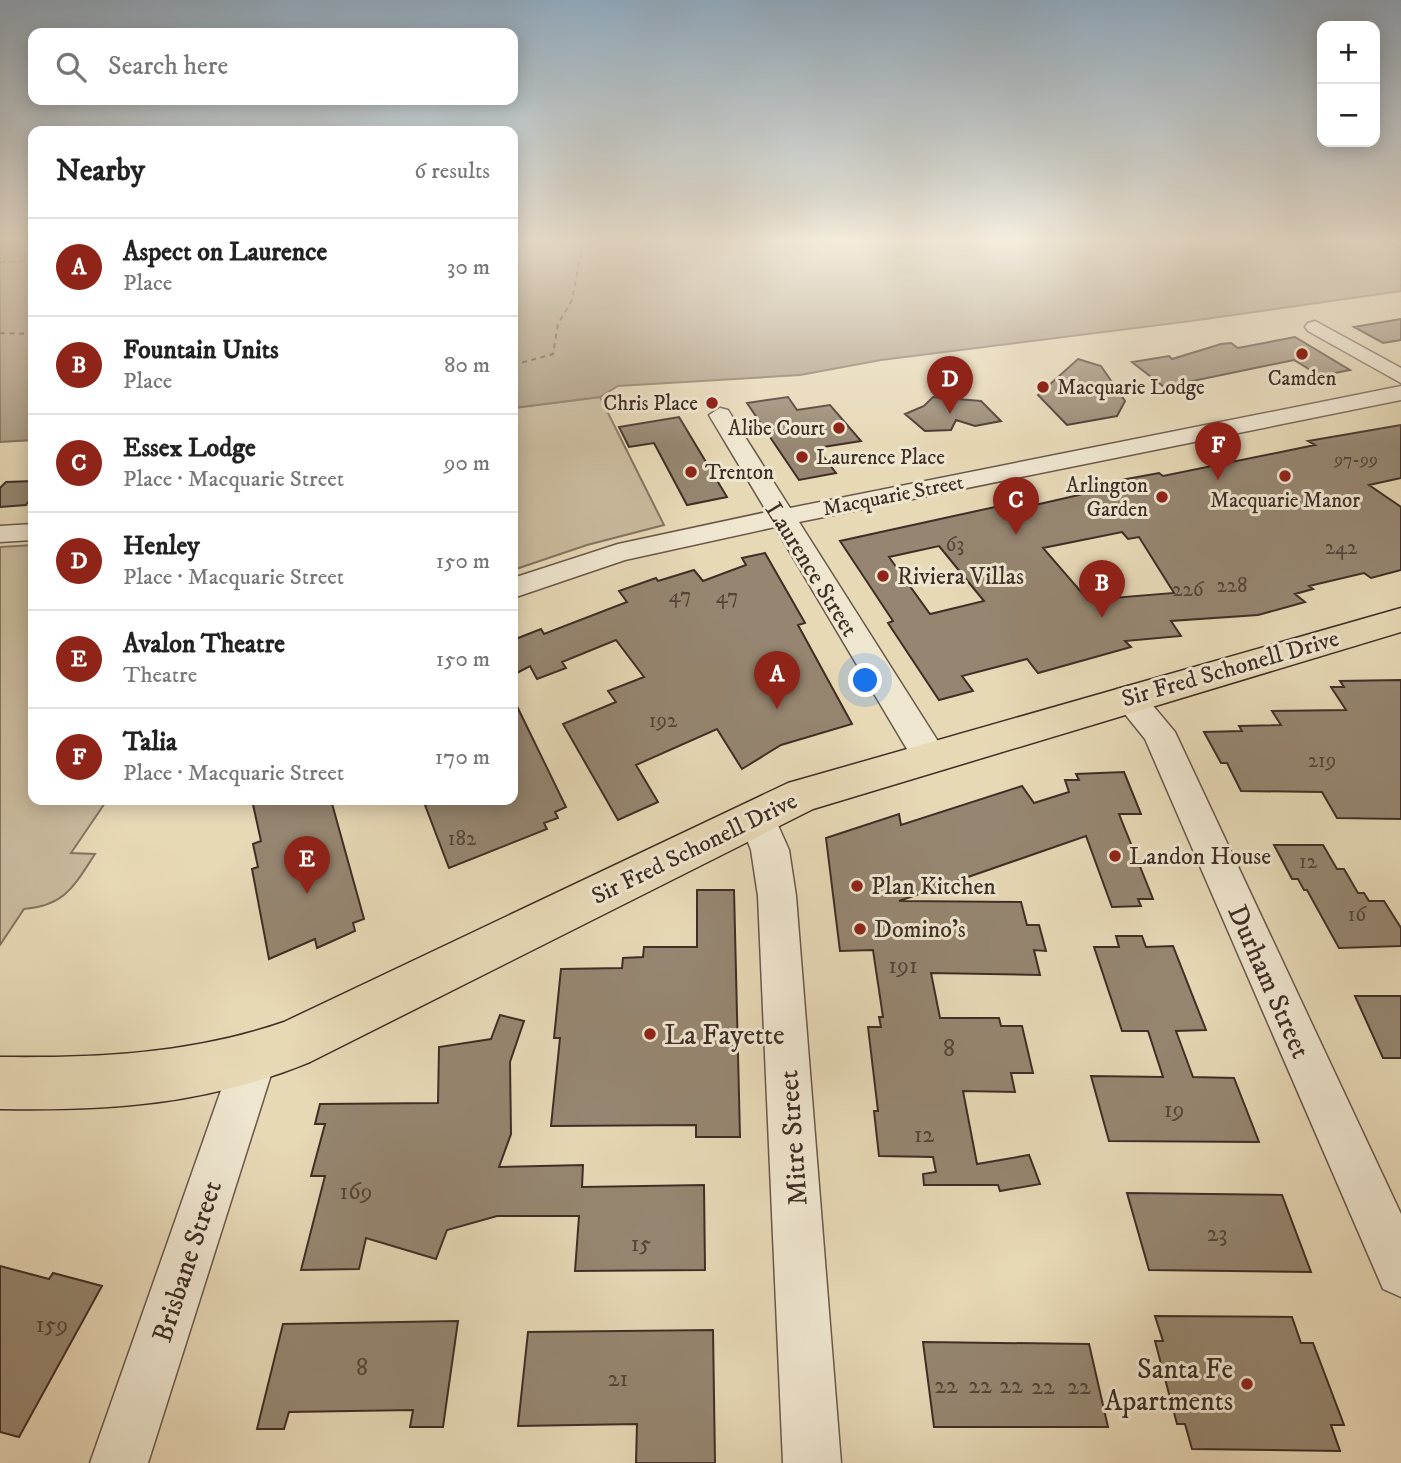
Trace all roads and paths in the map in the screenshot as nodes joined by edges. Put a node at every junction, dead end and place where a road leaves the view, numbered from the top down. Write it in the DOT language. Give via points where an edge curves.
graph roads {
  1 [pos="1315,327"];
  2 [pos="1401,377"];
  3 [pos="1401,393"];
  4 [pos="720,415"];
  5 [pos="780,518"];
  6 [pos="28,532"];
  7 [pos="0,534"];
  8 [pos="518,587"];
  9 [pos="1401,620"];
  10 [pos="1128,698"];
  11 [pos="929,756"];
  12 [pos="756,816"];
  13 [pos="254,1059"];
  14 [pos="0,1083"];
  15 [pos="1401,1271"];
  16 [pos="119,1463"];
  17 [pos="812,1463"];
  1 -- 2 [label="street"];
  3 -- 5 [label="street, Macquarie Street"];
  4 -- 5 [label="street, Laurence Street"];
  5 -- 8 [label="street, Macquarie Street" via="618,553"];
  5 -- 11 [label="street, Laurence Street"];
  6 -- 7 [label="street"];
  9 -- 10 [label="main road, Sir Fred Schonell Drive"];
  10 -- 11 [label="main road, Sir Fred Schonell Drive"];
  10 -- 15 [label="street, Durham Street" via="1158,732"];
  11 -- 12 [label="main road, Sir Fred Schonell Drive" via="802,795"];
  12 -- 13 [label="main road, Sir Fred Schonell Drive"];
  12 -- 17 [label="street, Mitre Street" via="770,850 777,896"];
  13 -- 14 [label="main road, Sir Fred Schonell Drive" via="130,1083"];
  13 -- 16 [label="street, Brisbane Street"];
}
